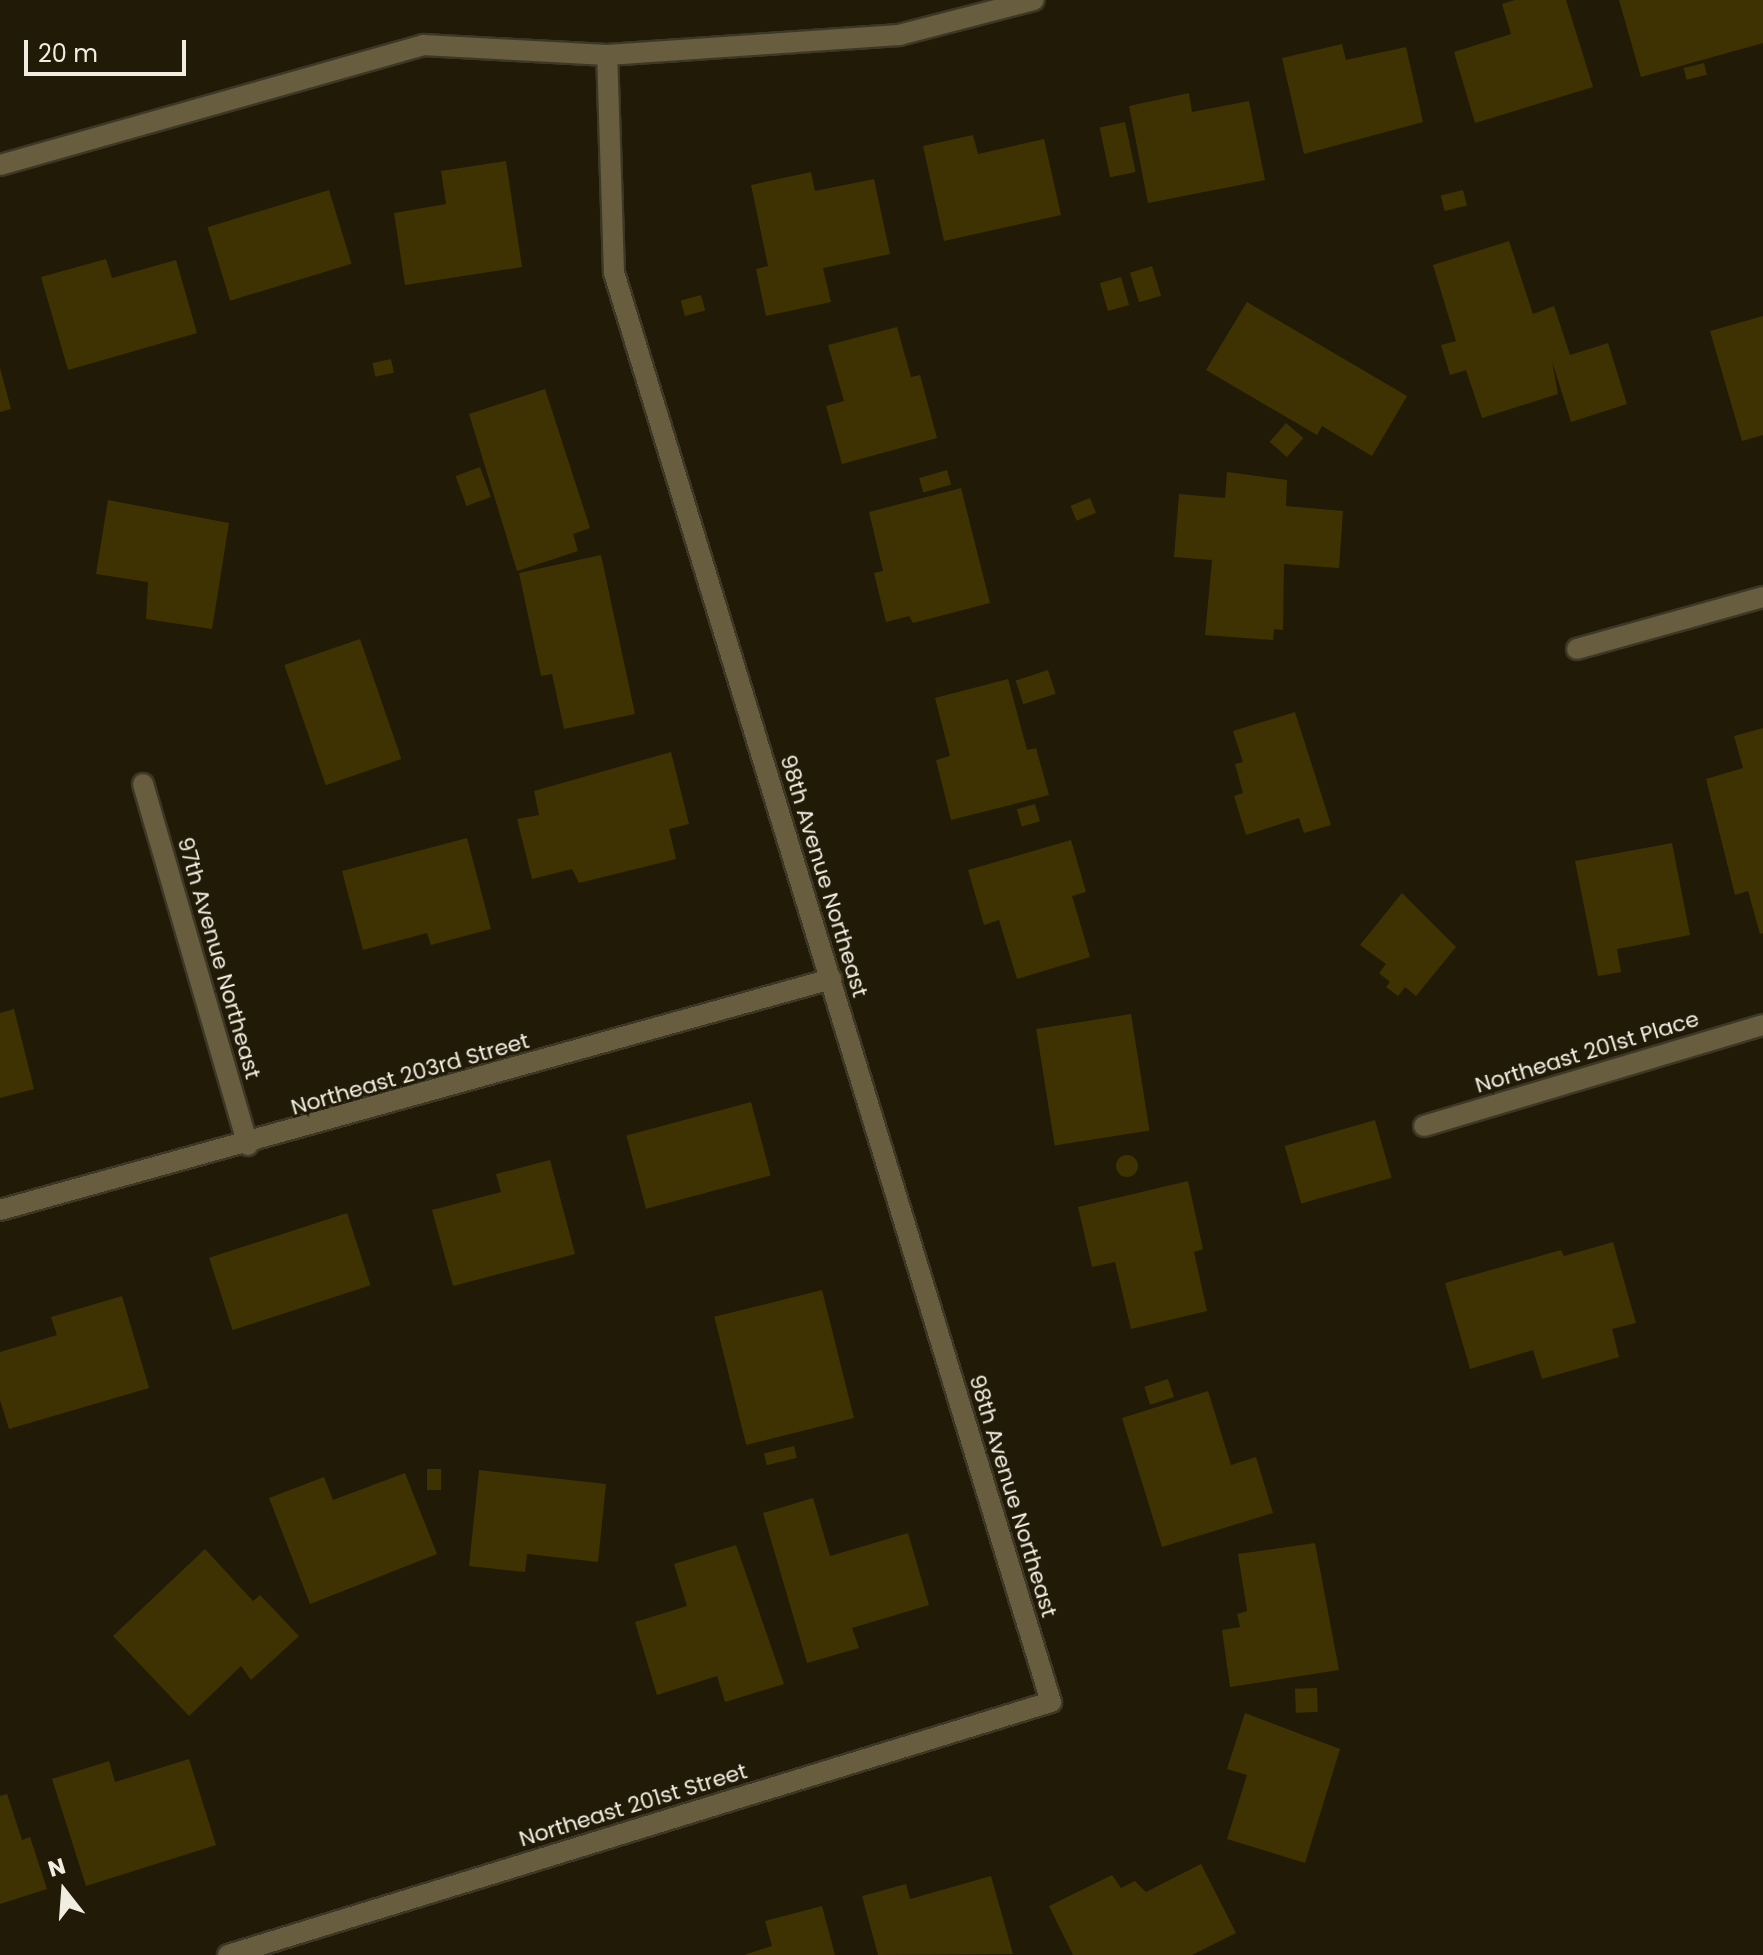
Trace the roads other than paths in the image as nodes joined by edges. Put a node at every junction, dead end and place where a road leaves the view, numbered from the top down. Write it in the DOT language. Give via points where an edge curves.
graph roads {
  1 [pos="1034,0"];
  2 [pos="607,55"];
  3 [pos="0,165"];
  4 [pos="1763,597"];
  5 [pos="1577,649"];
  6 [pos="143,784"];
  7 [pos="831,979"];
  8 [pos="1763,1025"];
  9 [pos="1424,1126"];
  10 [pos="248,1145"];
  11 [pos="0,1210"];
  12 [pos="1051,1702"];
  13 [pos="228,1955"];
  1 -- 2 [label="street" via="899,35"];
  2 -- 3 [label="street" via="423,45"];
  2 -- 7 [label="street, 98th Avenue Northeast" via="614,273"];
  4 -- 5 [label="street"];
  6 -- 10 [label="street, 97th Avenue Northeast"];
  7 -- 10 [label="street, Northeast 203rd Street"];
  7 -- 12 [label="street, 98th Avenue Northeast"];
  8 -- 9 [label="street, Northeast 201st Place"];
  10 -- 11 [label="street, Northeast 203rd Street"];
  12 -- 13 [label="street, Northeast 201st Street"];
}
